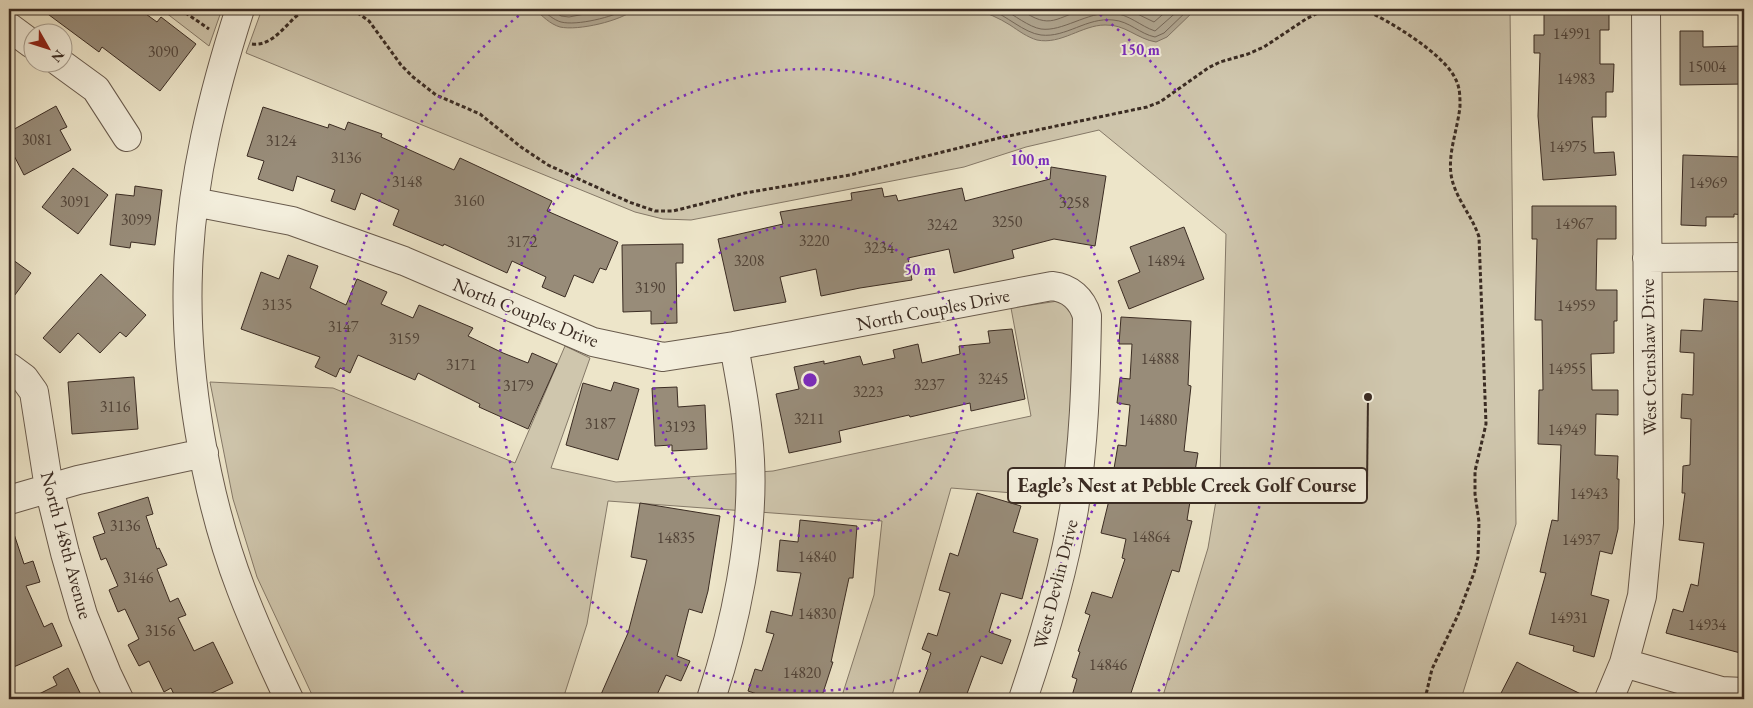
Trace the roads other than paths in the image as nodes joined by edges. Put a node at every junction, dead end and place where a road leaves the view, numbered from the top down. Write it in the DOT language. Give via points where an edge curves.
graph roads {
  1 [pos="240,9"];
  2 [pos="1646,9"];
  3 [pos="9,27"];
  4 [pos="22,37"];
  5 [pos="72,71"];
  6 [pos="127,137"];
  7 [pos="194,202"];
  8 [pos="1744,257"];
  9 [pos="1647,258"];
  10 [pos="1071,293"];
  11 [pos="734,346"];
  12 [pos="9,367"];
  13 [pos="204,453"];
  14 [pos="49,488"];
  15 [pos="9,500"];
  16 [pos="1624,663"];
  17 [pos="1744,692"];
  18 [pos="119,699"];
  19 [pos="289,699"];
  20 [pos="710,699"];
  21 [pos="1023,699"];
  22 [pos="1610,699"];
  1 -- 7 [label="street" via="215,90"];
  2 -- 9 [label="street, West Crenshaw Drive"];
  3 -- 4 [label="street"];
  5 -- 6 [label="street" via="96,88"];
  7 -- 11 [label="street, North Couples Drive" via="292,221 404,261 593,342 663,358"];
  7 -- 13 [label="street" via="188,270 188,339"];
  8 -- 9 [label="street"];
  9 -- 16 [label="street, West Crenshaw Drive" via="1649,523 1642,596"];
  10 -- 11 [label="street, North Couples Drive" via="1052,286"];
  10 -- 21 [label="street, West Devlin Drive" via="1082,302 1087,316 1080,468 1056,591"];
  11 -- 20 [label="street" via="747,420 750,482 744,568 722,665"];
  12 -- 14 [label="street, North 148th Avenue" via="24,378 34,392"];
  13 -- 14 [label="street"];
  13 -- 19 [label="street" via="220,523 240,588"];
  14 -- 15 [label="street"];
  14 -- 18 [label="street, North 148th Avenue" via="83,615"];
  16 -- 17 [label="street" via="1721,692"];
  16 -- 22 [label="street, West Crenshaw Drive"];
}
